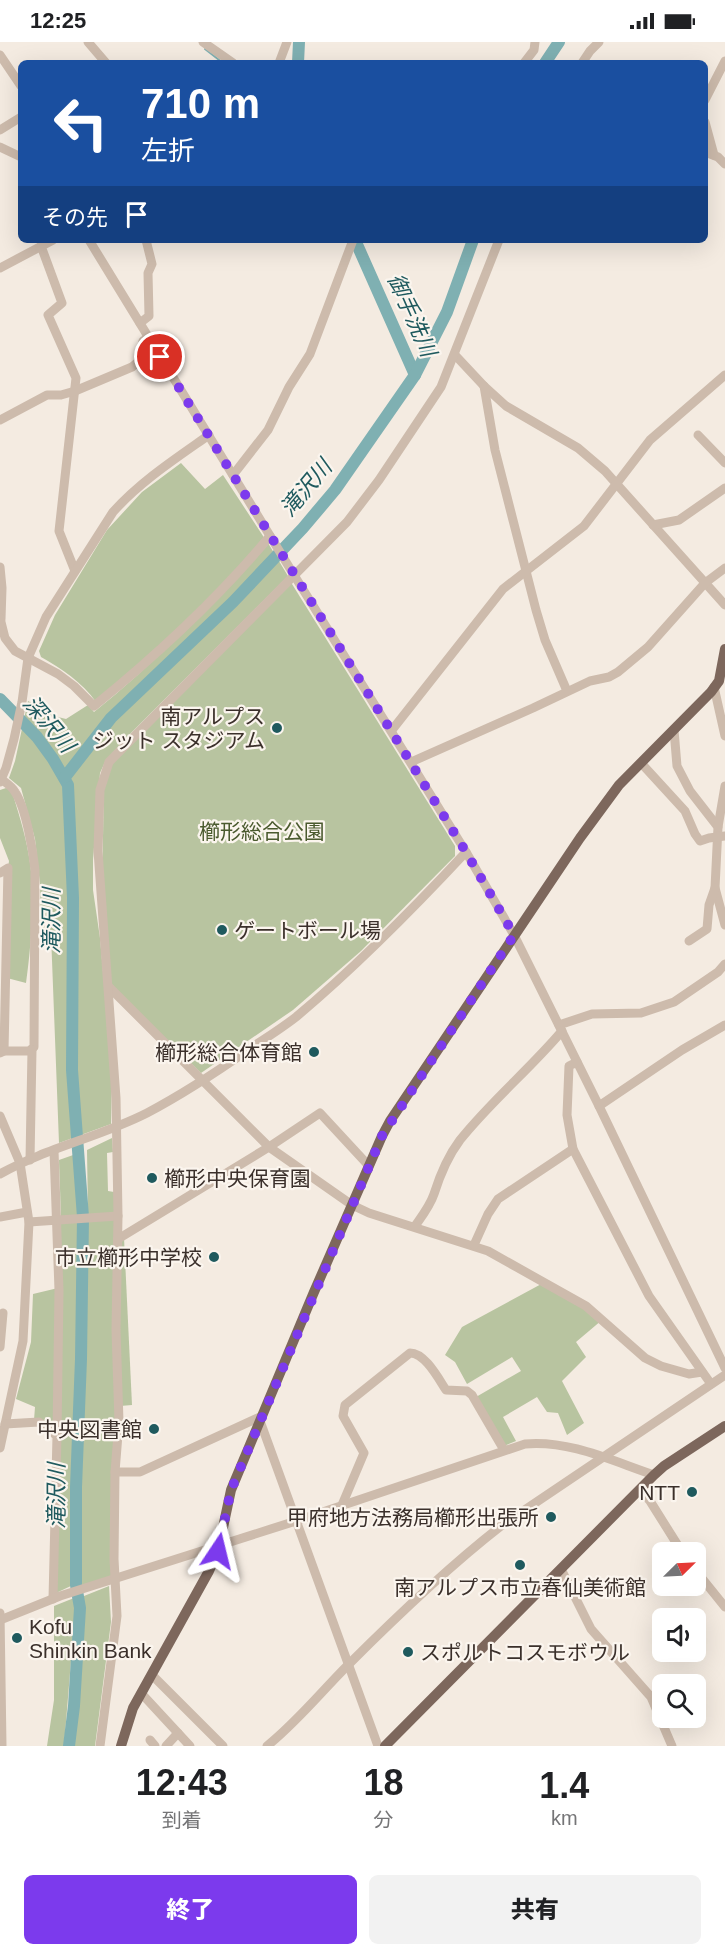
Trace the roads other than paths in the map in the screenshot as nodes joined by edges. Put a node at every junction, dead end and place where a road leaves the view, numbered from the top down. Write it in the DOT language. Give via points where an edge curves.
graph roads {
  1 [pos="88,42"];
  2 [pos="287,42"];
  3 [pos="535,42"];
  4 [pos="599,42"];
  5 [pos="210,44"];
  6 [pos="0,55"];
  7 [pos="103,60"];
  8 [pos="229,60"];
  9 [pos="280,60"];
  10 [pos="526,60"];
  11 [pos="584,60"];
  12 [pos="725,61"];
  13 [pos="18,82"];
  14 [pos="708,94"];
  15 [pos="18,119"];
  16 [pos="0,130"];
  17 [pos="0,147"];
  18 [pos="710,154"];
  19 [pos="18,156"];
  20 [pos="725,164"];
  21 [pos="46,243"];
  22 [pos="91,243"];
  23 [pos="147,243"];
  24 [pos="498,243"];
  25 [pos="351,244"];
  26 [pos="41,246"];
  27 [pos="0,268"];
  28 [pos="140,323"];
  29 [pos="148,337"];
  30 [pos="455,355"];
  31 [pos="725,375"];
  32 [pos="484,386"];
  33 [pos="75,391"];
  34 [pos="0,420"];
  35 [pos="209,435"];
  36 [pos="698,435"];
  37 [pos="725,463"];
  38 [pos="233,475"];
  39 [pos="617,483"];
  40 [pos="725,488"];
  41 [pos="653,525"];
  42 [pos="271,537"];
  43 [pos="0,567"];
  44 [pos="725,568"];
  45 [pos="526,570"];
  46 [pos="75,571"];
  47 [pos="292,573"];
  48 [pos="705,584"];
  49 [pos="725,605"];
  50 [pos="0,619"];
  51 [pos="725,649"];
  52 [pos="28,658"];
  53 [pos="723,674"];
  54 [pos="714,687"];
  55 [pos="567,691"];
  56 [pos="392,730"];
  57 [pos="674,730"];
  58 [pos="725,736"];
  59 [pos="411,762"];
  60 [pos="641,763"];
  61 [pos="1,780"];
  62 [pos="725,786"];
  63 [pos="690,791"];
  64 [pos="675,799"];
  65 [pos="720,833"];
  66 [pos="466,852"];
  67 [pos="0,873"];
  68 [pos="715,888"];
  69 [pos="725,925"];
  70 [pos="3,931"];
  71 [pos="514,935"];
  72 [pos="689,941"];
  73 [pos="725,964"];
  74 [pos="109,987"];
  75 [pos="2,1010"];
  76 [pos="725,1025"];
  77 [pos="561,1028"];
  78 [pos="32,1050"];
  79 [pos="2,1052"];
  80 [pos="577,1062"];
  81 [pos="201,1081"];
  82 [pos="599,1106"];
  83 [pos="0,1116"];
  84 [pos="114,1129"];
  85 [pos="269,1148"];
  86 [pos="573,1149"];
  87 [pos="56,1150"];
  88 [pos="30,1160"];
  89 [pos="20,1163"];
  90 [pos="369,1166"];
  91 [pos="0,1174"];
  92 [pos="352,1204"];
  93 [pos="114,1216"];
  94 [pos="0,1217"];
  95 [pos="28,1217"];
  96 [pos="59,1219"];
  97 [pos="415,1226"];
  98 [pos="118,1239"];
  99 [pos="474,1245"];
  100 [pos="3,1313"];
  101 [pos="0,1347"];
  102 [pos="725,1368"];
  103 [pos="702,1372"];
  104 [pos="725,1375"];
  105 [pos="711,1384"];
  106 [pos="261,1419"];
  107 [pos="4,1424"];
  108 [pos="725,1426"];
  109 [pos="57,1436"];
  110 [pos="0,1448"];
  111 [pos="504,1450"];
  112 [pos="602,1457"];
  113 [pos="116,1472"];
  114 [pos="654,1475"];
  115 [pos="640,1490"];
  116 [pos="342,1505"];
  117 [pos="296,1521"];
  118 [pos="676,1542"];
  119 [pos="220,1544"];
  120 [pos="561,1569"];
  121 [pos="114,1579"];
  122 [pos="706,1583"];
  123 [pos="57,1597"];
  124 [pos="725,1607"];
  125 [pos="0,1613"];
  126 [pos="0,1620"];
  127 [pos="348,1665"];
  128 [pos="152,1675"];
  129 [pos="141,1693"];
  130 [pos="178,1733"];
  131 [pos="2,1746"];
  132 [pos="100,1746"];
  133 [pos="121,1746"];
  134 [pos="166,1746"];
  135 [pos="190,1746"];
  136 [pos="222,1746"];
  137 [pos="267,1746"];
  138 [pos="378,1746"];
  139 [pos="385,1746"];
  140 [pos="672,1746"];
  1 -- 7 [label="street"];
  2 -- 9 [label="street"];
  3 -- 10 [label="street"];
  4 -- 11 [label="street"];
  5 -- 8 [label="street"];
  6 -- 13 [label="street"];
  12 -- 14 [label="street"];
  15 -- 16 [label="street"];
  17 -- 19 [label="street"];
  18 -- 20 [label="street"];
  21 -- 26 [label="street"];
  22 -- 28 [label="street"];
  23 -- 28 [label="street" via="153,264 148,273 149,316"];
  24 -- 30 [label="street"];
  25 -- 38 [label="street" via="310,354 268,430"];
  26 -- 27 [label="street"];
  26 -- 33 [label="street" via="62,303 48,315 76,378"];
  28 -- 29 [label="street"];
  29 -- 33 [label="street" via="132,367"];
  29 -- 35 [label="street"];
  30 -- 32 [label="street"];
  30 -- 47 [label="street" via="441,387 379,480 347,522"];
  31 -- 39 [label="street" via="660,429"];
  32 -- 39 [label="street" via="506,406 578,448"];
  32 -- 45 [label="street" via="495,450"];
  33 -- 34 [label="street" via="47,395"];
  33 -- 46 [label="street" via="58,531"];
  35 -- 38 [label="street"];
  35 -- 46 [label="street" via="127,497"];
  36 -- 37 [label="street"];
  38 -- 42 [label="street"];
  39 -- 41 [label="street"];
  39 -- 45 [label="street" via="584,526"];
  40 -- 41 [label="street" via="679,520"];
  41 -- 48 [label="street"];
  42 -- 47 [label="street"];
  42 -- 52 [label="street" via="210,601 94,706 66,680"];
  43 -- 50 [label="street"];
  44 -- 48 [label="street"];
  45 -- 55 [label="street" via="545,640"];
  45 -- 56 [label="street" via="490,604"];
  46 -- 52 [label="street" via="46,617"];
  47 -- 56 [label="street"];
  47 -- 74 [label="street" via="109,762 100,790 98,844"];
  48 -- 49 [label="street"];
  48 -- 55 [label="street" via="628,665 609,677"];
  50 -- 52 [label="street" via="9,646"];
  51 -- 53 [label="main road"];
  52 -- 61 [label="street" via="14,739"];
  53 -- 54 [label="main road"];
  54 -- 57 [label="main road"];
  54 -- 58 [label="street"];
  55 -- 59 [label="street"];
  56 -- 59 [label="street"];
  57 -- 60 [label="main road"];
  57 -- 63 [label="street" via="677,766"];
  59 -- 66 [label="street"];
  60 -- 64 [label="street"];
  60 -- 71 [label="main road" via="619,785"];
  61 -- 78 [label="street" via="10,785 18,798 33,849"];
  62 -- 65 [label="street"];
  63 -- 64 [label="street"];
  63 -- 65 [label="street"];
  64 -- 65 [label="street" via="700,841"];
  65 -- 68 [label="street"];
  66 -- 71 [label="street"];
  66 -- 81 [label="street" via="347,974 295,1018"];
  67 -- 70 [label="street" via="8,868"];
  68 -- 69 [label="street"];
  68 -- 72 [label="street" via="707,929"];
  70 -- 75 [label="street"];
  71 -- 77 [label="street"];
  71 -- 90 [label="main road" via="390,1121"];
  73 -- 77 [label="street" via="674,1002 641,1013 592,1014"];
  74 -- 81 [label="street"];
  74 -- 84 [label="street"];
  75 -- 79 [label="street"];
  76 -- 82 [label="street"];
  77 -- 80 [label="street"];
  77 -- 97 [label="street" via="544,1053 459,1142"];
  78 -- 79 [label="street"];
  78 -- 88 [label="street"];
  80 -- 82 [label="street"];
  80 -- 86 [label="street" via="569,1066 567,1115"];
  81 -- 84 [label="street"];
  81 -- 85 [label="street"];
  82 -- 102 [label="street"];
  83 -- 89 [label="street"];
  84 -- 87 [label="street"];
  84 -- 93 [label="street"];
  85 -- 90 [label="street" via="320,1113"];
  85 -- 92 [label="street"];
  85 -- 98 [label="street"];
  86 -- 99 [label="street" via="498,1199"];
  86 -- 103 [label="street" via="649,1296"];
  87 -- 88 [label="street"];
  87 -- 96 [label="street"];
  88 -- 89 [label="street"];
  89 -- 91 [label="street"];
  89 -- 95 [label="street"];
  90 -- 92 [label="main road"];
  92 -- 97 [label="street"];
  92 -- 106 [label="main road"];
  93 -- 96 [label="street"];
  93 -- 98 [label="street"];
  94 -- 95 [label="street"];
  95 -- 96 [label="street"];
  95 -- 107 [label="street" via="23,1341"];
  96 -- 109 [label="street"];
  97 -- 99 [label="street"];
  98 -- 113 [label="street"];
  99 -- 103 [label="street" via="586,1306 645,1358 689,1374"];
  100 -- 101 [label="street"];
  103 -- 105 [label="street"];
  104 -- 105 [label="street"];
  105 -- 112 [label="street"];
  106 -- 113 [label="street" via="140,1472"];
  106 -- 117 [label="street"];
  106 -- 119 [label="main road" via="231,1490"];
  107 -- 109 [label="street" via="39,1422"];
  107 -- 110 [label="street"];
  108 -- 114 [label="main road"];
  109 -- 123 [label="street"];
  111 -- 112 [label="street" via="546,1442"];
  111 -- 116 [label="street"];
  111 -- 116 [label="street" via="472,1395 446,1390 421,1357 410,1353 343,1409 364,1454"];
  112 -- 114 [label="street"];
  112 -- 127 [label="street" via="472,1548"];
  113 -- 121 [label="street"];
  114 -- 115 [label="main road"];
  115 -- 118 [label="street"];
  115 -- 120 [label="main road"];
  116 -- 117 [label="street"];
  117 -- 119 [label="street"];
  117 -- 127 [label="street"];
  119 -- 121 [label="street"];
  119 -- 128 [label="main road"];
  120 -- 139 [label="main road"];
  120 -- 140 [label="street" via="591,1629 651,1697"];
  121 -- 123 [label="street"];
  121 -- 132 [label="street" via="117,1616"];
  122 -- 124 [label="street"];
  123 -- 126 [label="street"];
  125 -- 126 [label="street"];
  126 -- 131 [label="street"];
  127 -- 137 [label="street"];
  127 -- 138 [label="street"];
  128 -- 129 [label="main road"];
  128 -- 136 [label="street"];
  129 -- 130 [label="street"];
  129 -- 133 [label="main road"];
  130 -- 134 [label="street"];
  130 -- 135 [label="street"];
}
